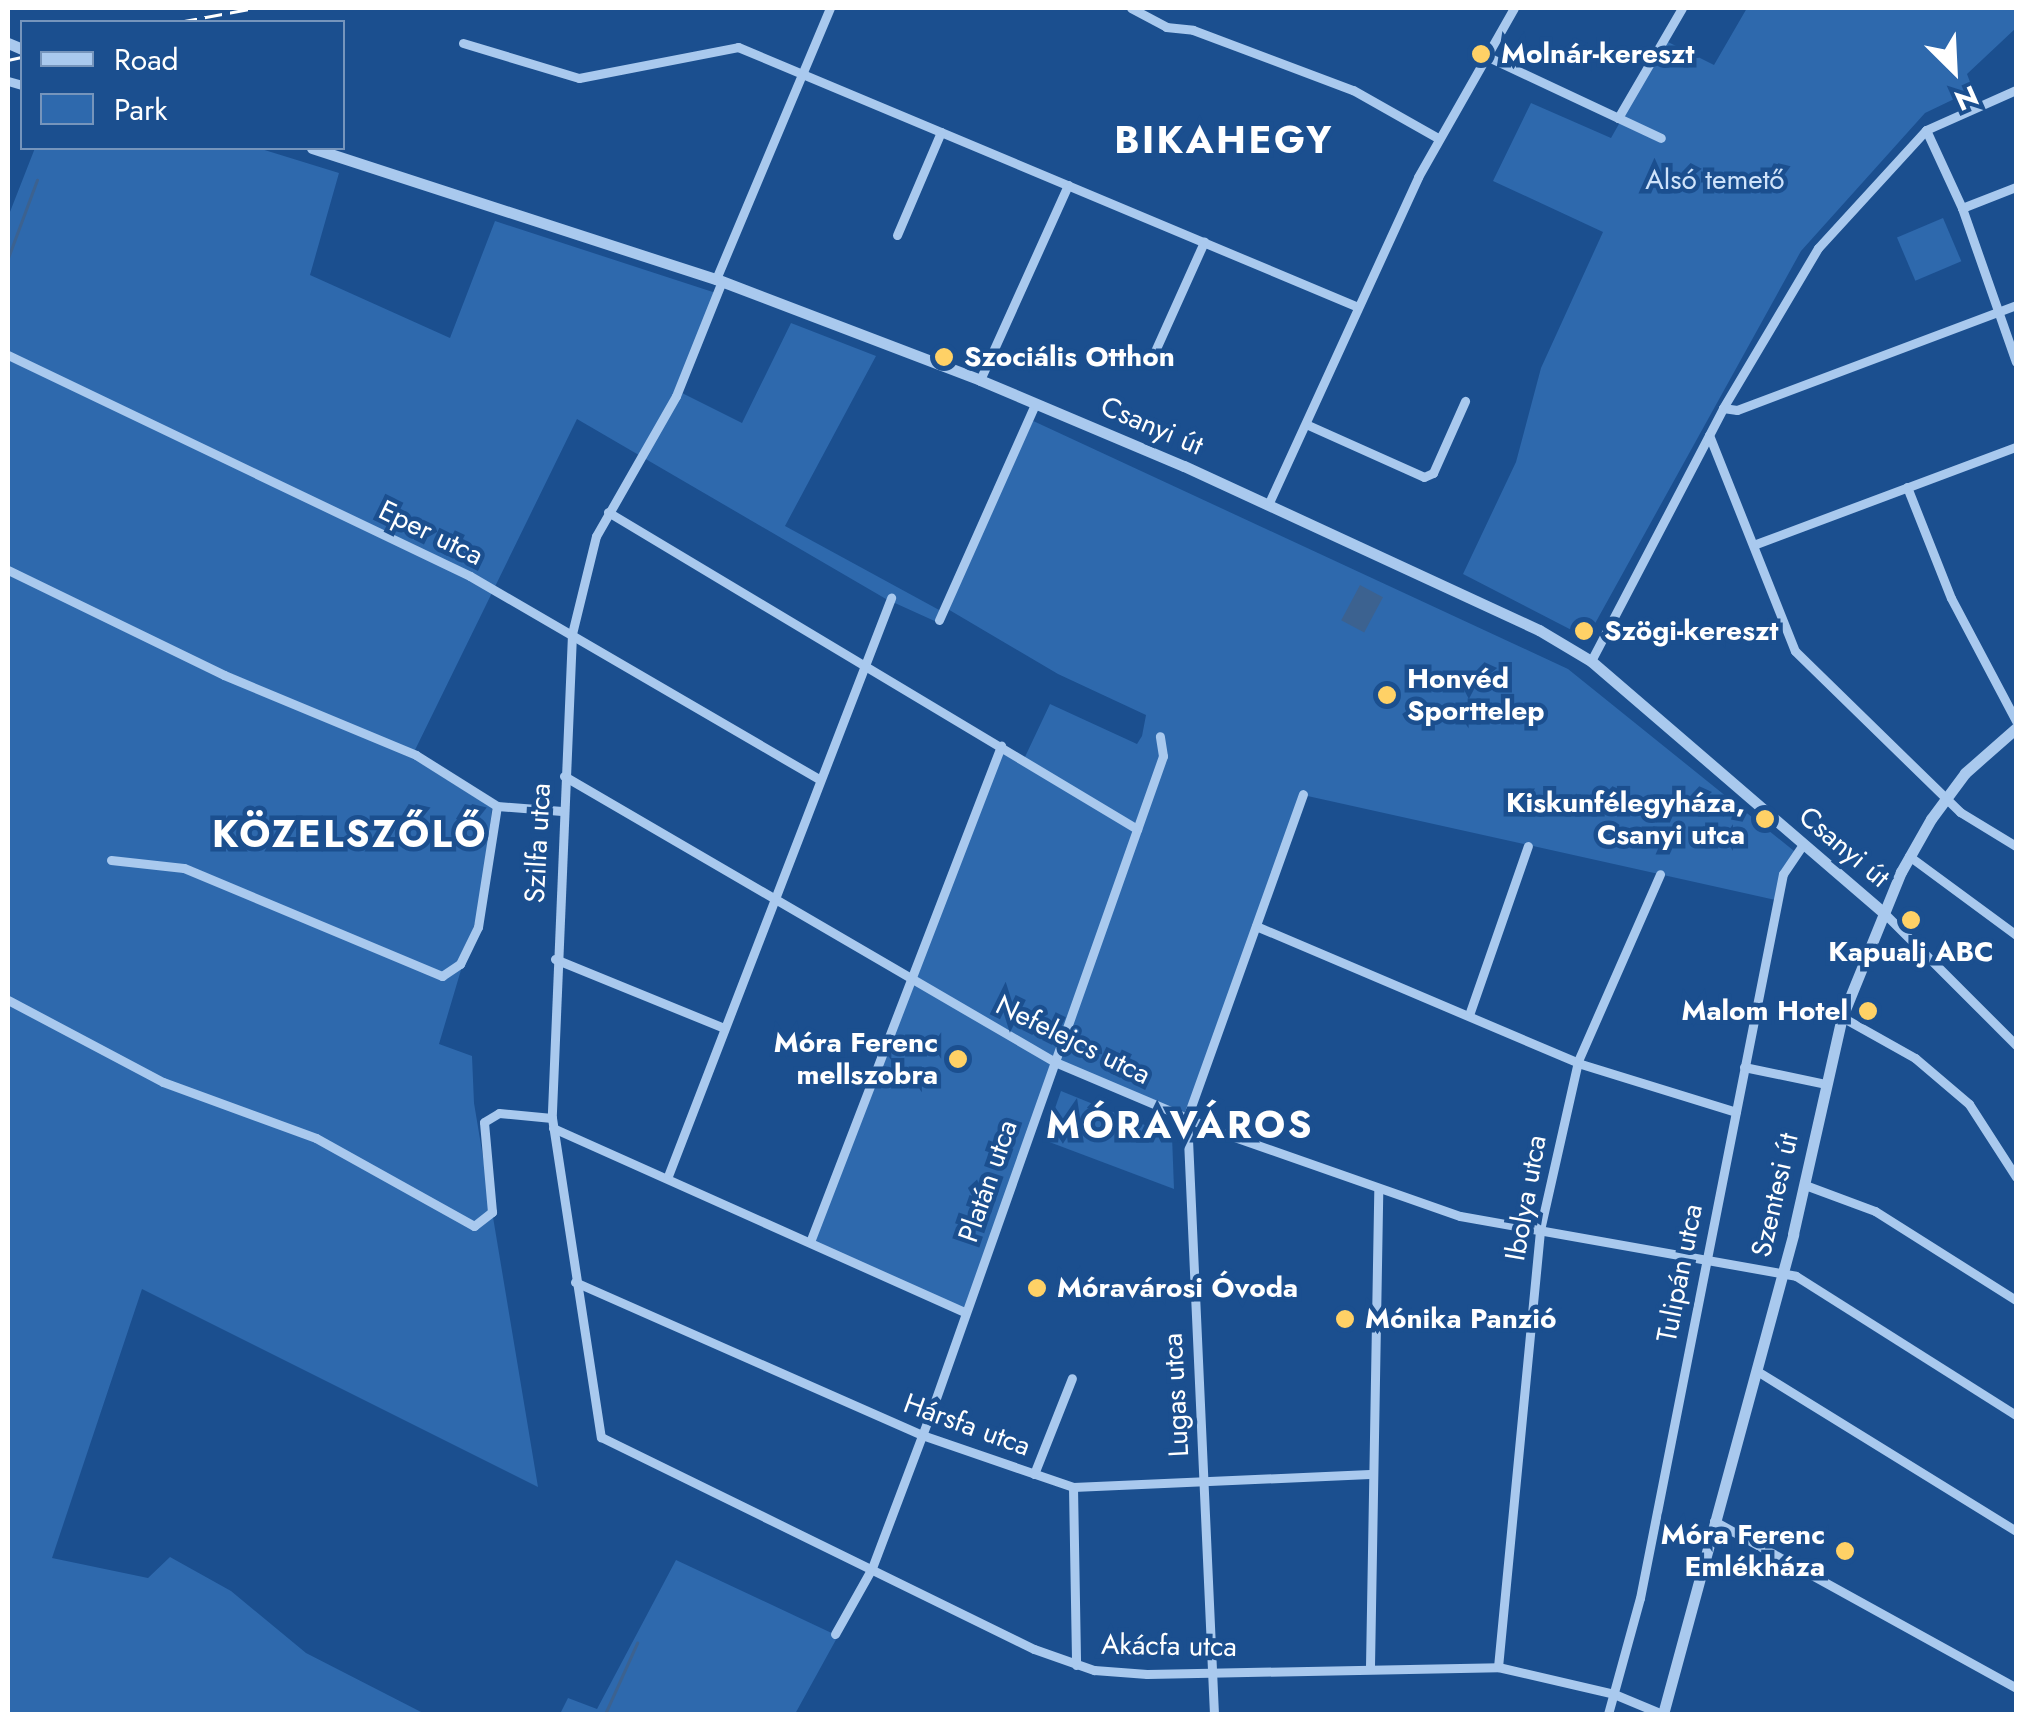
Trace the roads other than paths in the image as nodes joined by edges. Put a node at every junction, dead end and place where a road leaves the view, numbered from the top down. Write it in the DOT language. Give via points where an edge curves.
graph roads {
  1 [pos="830,8"];
  2 [pos="1131,8"];
  3 [pos="1514,8"];
  4 [pos="1682,8"];
  5 [pos="463,44"];
  6 [pos="1486,56"];
  7 [pos="803,74"];
  8 [pos="2016,90"];
  9 [pos="1618,118"];
  10 [pos="1926,130"];
  11 [pos="940,132"];
  12 [pos="1438,138"];
  13 [pos="1661,138"];
  14 [pos="318,150"];
  15 [pos="1068,185"];
  16 [pos="2016,187"];
  17 [pos="1962,208"];
  18 [pos="897,236"];
  19 [pos="1204,242"];
  20 [pos="719,280"];
  21 [pos="2016,305"];
  22 [pos="1358,307"];
  23 [pos="1999,312"];
  24 [pos="1154,351"];
  25 [pos="8,356"];
  26 [pos="2016,362"];
  27 [pos="980,380"];
  28 [pos="1465,401"];
  29 [pos="1035,404"];
  30 [pos="1723,408"];
  31 [pos="1308,425"];
  32 [pos="1709,435"];
  33 [pos="2016,446"];
  34 [pos="1906,486"];
  35 [pos="1268,505"];
  36 [pos="608,512"];
  37 [pos="1756,544"];
  38 [pos="8,570"];
  39 [pos="891,598"];
  40 [pos="939,620"];
  41 [pos="572,634"];
  42 [pos="1591,661"];
  43 [pos="863,663"];
  44 [pos="2016,724"];
  45 [pos="1160,736"];
  46 [pos="1002,746"];
  47 [pos="564,776"];
  48 [pos="820,780"];
  49 [pos="1303,794"];
  50 [pos="1945,797"];
  51 [pos="497,806"];
  52 [pos="562,810"];
  53 [pos="1137,829"];
  54 [pos="1803,844"];
  55 [pos="1528,846"];
  56 [pos="2016,846"];
  57 [pos="1909,856"];
  58 [pos="111,860"];
  59 [pos="1660,874"];
  60 [pos="774,898"];
  61 [pos="1884,913"];
  62 [pos="1256,926"];
  63 [pos="2016,935"];
  64 [pos="555,959"];
  65 [pos="911,979"];
  66 [pos="8,1000"];
  67 [pos="1468,1015"];
  68 [pos="1842,1018"];
  69 [pos="724,1028"];
  70 [pos="2016,1045"];
  71 [pos="1055,1062"];
  72 [pos="1577,1063"];
  73 [pos="1744,1067"];
  74 [pos="1826,1084"];
  75 [pos="1736,1112"];
  76 [pos="1187,1118"];
  77 [pos="552,1124"];
  78 [pos="668,1176"];
  79 [pos="2016,1177"];
  80 [pos="1804,1185"];
  81 [pos="1378,1188"];
  82 [pos="1540,1230"];
  83 [pos="810,1242"];
  84 [pos="1705,1256"];
  85 [pos="1783,1272"];
  86 [pos="575,1282"];
  87 [pos="2016,1300"];
  88 [pos="966,1312"];
  89 [pos="1757,1372"];
  90 [pos="1072,1378"];
  91 [pos="2016,1415"];
  92 [pos="922,1435"];
  93 [pos="601,1437"];
  94 [pos="1034,1474"];
  95 [pos="1370,1474"];
  96 [pos="1203,1483"];
  97 [pos="1073,1487"];
  98 [pos="1714,1521"];
  99 [pos="2016,1531"];
  100 [pos="872,1568"];
  101 [pos="835,1634"];
  102 [pos="1076,1665"];
  103 [pos="1370,1666"];
  104 [pos="1498,1668"];
  105 [pos="1213,1671"];
  106 [pos="2016,1688"];
  107 [pos="1614,1694"];
  108 [pos="1214,1714"];
  109 [pos="1608,1714"];
  110 [pos="1662,1714"];
  1 -- 7 [label="street, Szilfa utca"];
  2 -- 12 [label="street" via="1166,27 1194,30 1353,90"];
  3 -- 6 [label="street"];
  4 -- 9 [label="street"];
  5 -- 7 [label="street" via="578,78 730,47"];
  6 -- 9 [label="street"];
  6 -- 12 [label="street"];
  7 -- 11 [label="street"];
  7 -- 20 [label="street, Szilfa utca"];
  8 -- 10 [label="street"];
  9 -- 13 [label="street"];
  10 -- 17 [label="street"];
  10 -- 30 [label="street" via="1818,248"];
  11 -- 15 [label="street"];
  11 -- 18 [label="street"];
  12 -- 22 [label="street"];
  14 -- 20 [label="street, Csanyi út"];
  15 -- 19 [label="street"];
  15 -- 27 [label="street"];
  16 -- 17 [label="street"];
  17 -- 23 [label="street"];
  19 -- 22 [label="street"];
  19 -- 24 [label="street"];
  20 -- 27 [label="street, Csanyi út"];
  20 -- 36 [label="street, Szilfa utca" via="676,396"];
  21 -- 23 [label="street"];
  22 -- 31 [label="street"];
  23 -- 26 [label="street"];
  23 -- 30 [label="street" via="1738,410"];
  25 -- 41 [label="street, Eper utca" via="470,576"];
  27 -- 29 [label="street, Csanyi út"];
  28 -- 31 [label="street" via="1433,473 1424,477"];
  29 -- 35 [label="street, Csanyi út"];
  29 -- 40 [label="street"];
  30 -- 32 [label="street"];
  31 -- 35 [label="street"];
  32 -- 37 [label="street"];
  32 -- 42 [label="street"];
  33 -- 34 [label="street"];
  34 -- 37 [label="street"];
  34 -- 44 [label="street" via="1950,598"];
  35 -- 42 [label="street, Csanyi út"];
  36 -- 41 [label="street, Szilfa utca" via="585,572"];
  36 -- 43 [label="street"];
  37 -- 50 [label="street" via="1795,651"];
  38 -- 51 [label="street" via="224,675 416,755"];
  39 -- 43 [label="street"];
  41 -- 47 [label="street, Szilfa utca"];
  41 -- 48 [label="street, Eper utca"];
  42 -- 54 [label="street, Csanyi út"];
  43 -- 46 [label="street"];
  43 -- 48 [label="street"];
  44 -- 50 [label="street, Szentesi út"];
  45 -- 53 [label="street, Platán utca" via="1163,756"];
  46 -- 53 [label="street"];
  46 -- 65 [label="street"];
  47 -- 52 [label="street, Szilfa utca"];
  47 -- 60 [label="street, Nefelejcs utca"];
  48 -- 60 [label="street"];
  49 -- 62 [label="street, Lugas utca"];
  50 -- 56 [label="street"];
  50 -- 57 [label="street, Szentesi út"];
  51 -- 52 [label="street"];
  51 -- 58 [label="street" via="478,928 460,964 442,976 184,868"];
  52 -- 64 [label="street, Szilfa utca"];
  53 -- 71 [label="street, Platán utca"];
  54 -- 61 [label="street, Csanyi út"];
  54 -- 73 [label="street, Tulipán utca" via="1781,883"];
  55 -- 67 [label="street"];
  57 -- 61 [label="street, Szentesi út"];
  57 -- 63 [label="street"];
  59 -- 72 [label="street, Ibolya utca"];
  60 -- 65 [label="street, Nefelejcs utca"];
  60 -- 69 [label="street"];
  61 -- 68 [label="street, Szentesi út"];
  61 -- 70 [label="street"];
  62 -- 67 [label="street"];
  62 -- 76 [label="street, Lugas utca"];
  64 -- 69 [label="street"];
  64 -- 77 [label="street, Szilfa utca"];
  65 -- 71 [label="street, Nefelejcs utca"];
  65 -- 83 [label="street"];
  66 -- 77 [label="street" via="163,1082 316,1138 474,1226 492,1212 484,1122 498,1113"];
  67 -- 72 [label="street"];
  68 -- 74 [label="street, Szentesi út"];
  68 -- 79 [label="street" via="1915,1058 1970,1104"];
  69 -- 78 [label="street"];
  71 -- 76 [label="street, Nefelejcs utca"];
  71 -- 88 [label="street, Platán utca"];
  72 -- 75 [label="street"];
  72 -- 82 [label="street, Ibolya utca"];
  73 -- 74 [label="street"];
  73 -- 75 [label="street, Tulipán utca"];
  74 -- 80 [label="street, Szentesi út"];
  75 -- 84 [label="street, Tulipán utca"];
  76 -- 81 [label="street, Nefelejcs utca"];
  76 -- 96 [label="street, Lugas utca"];
  77 -- 78 [label="street"];
  77 -- 86 [label="street, Szilfa utca"];
  78 -- 83 [label="street"];
  80 -- 85 [label="street, Szentesi út"];
  80 -- 87 [label="street" via="1874,1211"];
  81 -- 82 [label="street, Nefelejcs utca" via="1460,1216"];
  81 -- 95 [label="street"];
  82 -- 84 [label="street, Nefelejcs utca"];
  82 -- 104 [label="street, Ibolya utca"];
  83 -- 88 [label="street"];
  84 -- 85 [label="street, Nefelejcs utca"];
  84 -- 107 [label="street, Tulipán utca" via="1640,1598"];
  85 -- 89 [label="street, Szentesi út"];
  85 -- 91 [label="street, Nefelejcs utca"];
  86 -- 92 [label="street, Hársfa utca"];
  86 -- 93 [label="street, Szilfa utca"];
  88 -- 92 [label="street, Platán utca"];
  89 -- 98 [label="street, Szentesi út"];
  89 -- 99 [label="street"];
  90 -- 94 [label="street"];
  92 -- 94 [label="street, Hársfa utca"];
  92 -- 100 [label="street, Platán utca"];
  93 -- 100 [label="street, Akácfa utca"];
  94 -- 97 [label="street, Hársfa utca"];
  95 -- 96 [label="street, Hársfa utca"];
  95 -- 103 [label="street"];
  96 -- 97 [label="street, Hársfa utca"];
  96 -- 105 [label="street, Lugas utca"];
  97 -- 102 [label="street"];
  98 -- 106 [label="street"];
  98 -- 110 [label="street, Szentesi út"];
  100 -- 101 [label="street, Platán utca"];
  100 -- 102 [label="street, Akácfa utca"];
  102 -- 105 [label="street, Akácfa utca" via="1126,1674"];
  103 -- 104 [label="street, Akácfa utca"];
  103 -- 105 [label="street, Akácfa utca"];
  104 -- 107 [label="street, Akácfa utca"];
  105 -- 108 [label="street, Lugas utca"];
  107 -- 109 [label="street, Tulipán utca"];
  107 -- 110 [label="street, Akácfa utca"];
}
